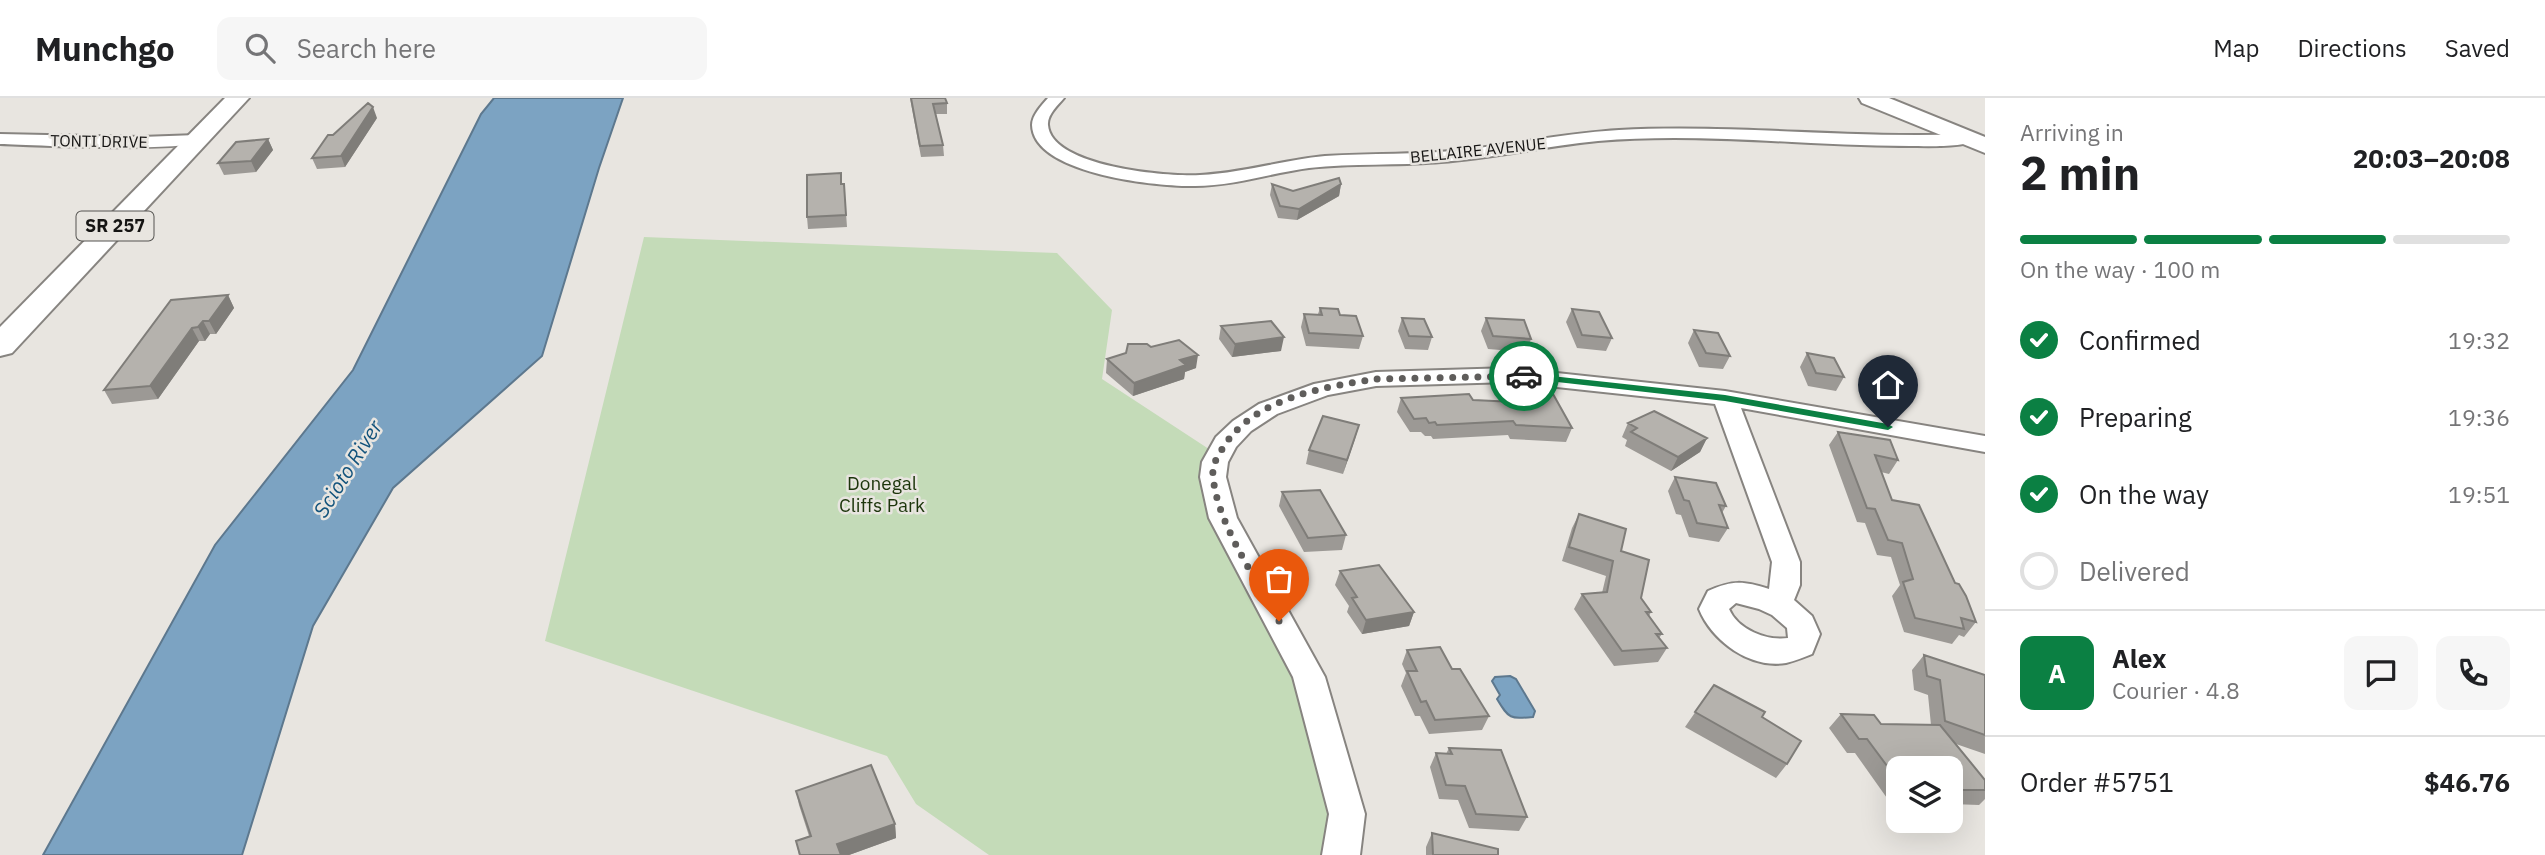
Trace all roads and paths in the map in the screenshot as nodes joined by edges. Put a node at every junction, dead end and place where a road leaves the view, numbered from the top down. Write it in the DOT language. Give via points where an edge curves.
graph roads {
  1 [pos="238,98"];
  2 [pos="1056,98"];
  3 [pos="1870,98"];
  4 [pos="0,139"];
  5 [pos="197,140"];
  6 [pos="1980,140"];
  7 [pos="0,346"];
  8 [pos="1725,398"];
  9 [pos="1985,444"];
  10 [pos="1778,603"];
  11 [pos="1341,855"];
  1 -- 5 [label="main road, SR 257"];
  2 -- 6 [label="street, BELLAIRE AVENUE" via="1040,126 1054,148 1111,173 1182,181 1307,163 1438,157 1620,135"];
  3 -- 6 [label="main road"];
  4 -- 5 [label="street, TONTI DRIVE"];
  5 -- 7 [label="main road, SR 257"];
  8 -- 9 [label="street"];
  8 -- 10 [label="street" via="1786,562"];
  8 -- 11 [label="street" via="1511,375 1376,379 1322,389 1268,409 1225,443 1213,469 1223,518 1309,677 1347,814"];
}
